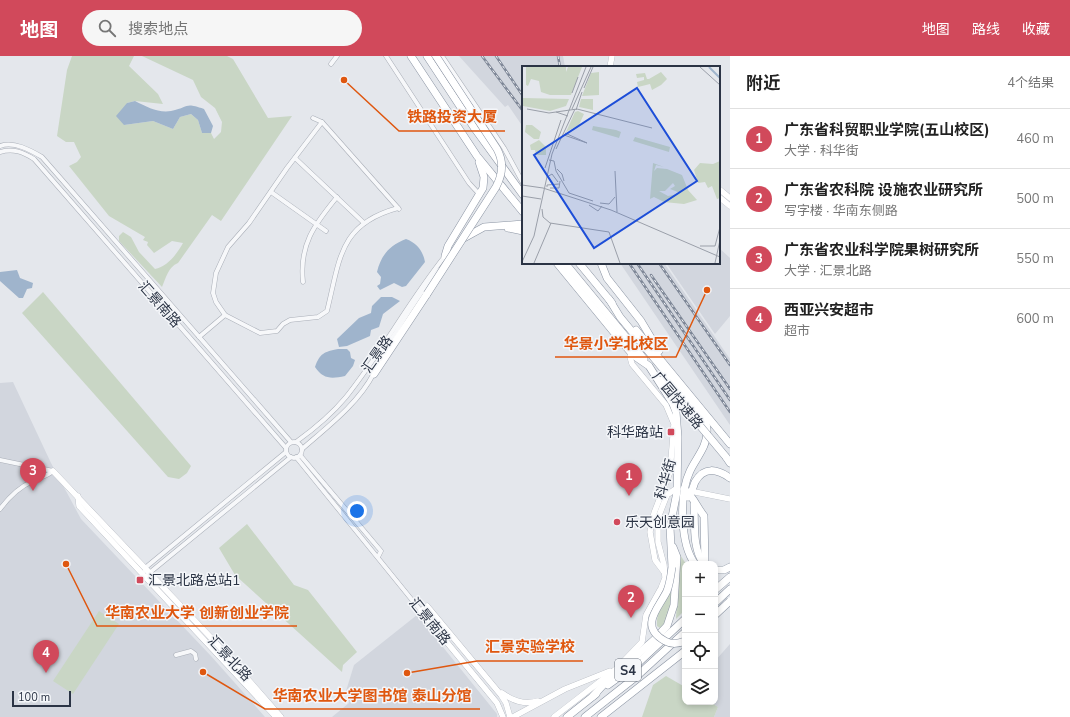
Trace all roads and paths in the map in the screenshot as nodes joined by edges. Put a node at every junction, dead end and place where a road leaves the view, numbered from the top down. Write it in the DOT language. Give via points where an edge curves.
graph roads {
  1 [pos="337,56"];
  2 [pos="386,56"];
  3 [pos="411,56"];
  4 [pos="427,56"];
  5 [pos="436,56"];
  6 [pos="442,56"];
  7 [pos="612,56"];
  8 [pos="331,64"];
  9 [pos="610,66"];
  10 [pos="313,118"];
  11 [pos="322,122"];
  12 [pos="0,146"];
  13 [pos="0,152"];
  14 [pos="477,156"];
  15 [pos="295,158"];
  16 [pos="522,181"];
  17 [pos="720,190"];
  18 [pos="271,192"];
  19 [pos="522,194"];
  20 [pos="480,195"];
  21 [pos="337,197"];
  22 [pos="720,198"];
  23 [pos="730,198"];
  24 [pos="730,206"];
  25 [pos="522,211"];
  26 [pos="364,223"];
  27 [pos="316,224"];
  28 [pos="522,224"];
  29 [pos="484,228"];
  30 [pos="326,231"];
  31 [pos="522,231"];
  32 [pos="448,258"];
  33 [pos="558,264"];
  34 [pos="566,264"];
  35 [pos="580,264"];
  36 [pos="601,264"];
  37 [pos="303,282"];
  38 [pos="609,299"];
  39 [pos="225,314"];
  40 [pos="199,337"];
  41 [pos="630,352"];
  42 [pos="666,364"];
  43 [pos="649,366"];
  44 [pos="374,374"];
  45 [pos="291,442"];
  46 [pos="296,442"];
  47 [pos="730,444"];
  48 [pos="302,449"];
  49 [pos="286,450"];
  50 [pos="300,455"];
  51 [pos="293,457"];
  52 [pos="0,460"];
  53 [pos="728,460"];
  54 [pos="53,471"];
  55 [pos="730,478"];
  56 [pos="684,489"];
  57 [pos="674,490"];
  58 [pos="693,493"];
  59 [pos="78,496"];
  60 [pos="730,499"];
  61 [pos="684,501"];
  62 [pos="0,509"];
  63 [pos="671,541"];
  64 [pos="378,557"];
  65 [pos="692,561"];
  66 [pos="702,561"];
  67 [pos="145,568"];
  68 [pos="730,568"];
  69 [pos="718,570"];
  70 [pos="150,573"];
  71 [pos="665,573"];
  72 [pos="144,576"];
  73 [pos="730,577"];
  74 [pos="718,587"];
  75 [pos="729,589"];
  76 [pos="718,600"];
  77 [pos="730,601"];
  78 [pos="421,611"];
  79 [pos="718,614"];
  80 [pos="682,622"];
  81 [pos="684,633"];
  82 [pos="682,642"];
  83 [pos="682,653"];
  84 [pos="176,655"];
  85 [pos="196,659"];
  86 [pos="616,668"];
  87 [pos="254,685"];
  88 [pos="496,688"];
  89 [pos="593,696"];
  90 [pos="548,698"];
  91 [pos="275,717"];
  92 [pos="281,717"];
  93 [pos="286,717"];
  94 [pos="503,717"];
  95 [pos="510,717"];
  96 [pos="513,717"];
  97 [pos="554,717"];
  98 [pos="568,717"];
  99 [pos="585,717"];
  100 [pos="601,717"];
  1 -- 8 [label="street"];
  2 -- 20 [label="street" via="469,183"];
  3 -- 14 [label="highway"];
  4 -- 19 [label="highway"];
  5 -- 44 [label="highway, bridge" via="497,149 502,170 496,187"];
  6 -- 16 [label="street" via="506,152"];
  7 -- 9 [label="street"];
  10 -- 11 [label="street"];
  11 -- 15 [label="street"];
  11 -- 26 [label="street" via="399,209 378,214"];
  12 -- 40 [label="street, 汇景南路" via="5,144 19,147 42,157"];
  13 -- 49 [label="street, 汇景南路" via="11,150 34,159"];
  14 -- 20 [label="highway" via="484,176"];
  14 -- 25 [label="highway"];
  15 -- 18 [label="street"];
  15 -- 21 [label="street"];
  17 -- 23 [label="street"];
  18 -- 27 [label="street"];
  18 -- 39 [label="street" via="228,247 216,273 213,293"];
  20 -- 32 [label="highway" via="448,246"];
  21 -- 26 [label="street"];
  21 -- 27 [label="street"];
  22 -- 24 [label="street"];
  26 -- 39 [label="street" via="346,244 327,311 318,317 290,320 277,331 260,333"];
  27 -- 30 [label="street"];
  27 -- 37 [label="street" via="309,234 302,273"];
  28 -- 29 [label="highway"];
  29 -- 31 [label="highway" via="503,227"];
  29 -- 32 [label="highway" via="467,236"];
  32 -- 44 [label="street, 汇景路" via="428,282 383,352"];
  32 -- 46 [label="street, 汇景路" via="420,288 346,397"];
  33 -- 41 [label="highway"];
  34 -- 43 [label="highway, 广园快速路"];
  35 -- 38 [label="highway, 广园快速路"];
  36 -- 42 [label="highway" via="607,278 641,321"];
  38 -- 42 [label="highway, 广园快速路"];
  38 -- 56 [label="highway" via="620,317 697,410 706,425 704,445 689,471"];
  39 -- 40 [label="street"];
  40 -- 45 [label="street, 汇景南路"];
  41 -- 43 [label="highway"];
  41 -- 71 [label="street, 科华街" via="632,364 666,405 674,424 672,466 651,523 650,539 653,554"];
  42 -- 47 [label="highway, 广园快速路"];
  43 -- 53 [label="highway, 广园快速路, bridge"];
  43 -- 63 [label="highway" via="673,404 677,424 677,492 671,515"];
  44 -- 48 [label="street, 汇景路" via="342,413"];
  45 -- 46 [label="street"];
  45 -- 49 [label="street"];
  46 -- 48 [label="street"];
  48 -- 50 [label="street"];
  49 -- 51 [label="street"];
  49 -- 67 [label="street"];
  50 -- 51 [label="street"];
  50 -- 64 [label="street, 汇景南路" via="381,552"];
  51 -- 64 [label="street, 汇景南路"];
  51 -- 70 [label="street"];
  52 -- 54 [label="street"];
  54 -- 59 [label="street, 汇景北路"];
  54 -- 62 [label="street" via="20,488"];
  55 -- 58 [label="highway" via="716,470 704,472 694,483"];
  56 -- 58 [label="highway"];
  56 -- 61 [label="highway"];
  57 -- 71 [label="street" via="667,495 658,518 658,542"];
  58 -- 60 [label="street"];
  58 -- 61 [label="highway"];
  58 -- 66 [label="highway" via="696,541"];
  59 -- 67 [label="street, 汇景北路"];
  59 -- 72 [label="street, 汇景北路" via="79,506"];
  61 -- 65 [label="highway" via="684,536"];
  63 -- 82 [label="highway, bridge" via="672,567 668,587 653,614 652,625 657,635 668,642 673,644"];
  63 -- 89 [label="highway" via="677,558 673,612 667,626"];
  64 -- 78 [label="street, 汇景南路"];
  67 -- 70 [label="street, 汇景北路"];
  67 -- 72 [label="street"];
  68 -- 69 [label="highway"];
  70 -- 72 [label="street"];
  70 -- 87 [label="street, 汇景北路"];
  71 -- 86 [label="street" via="661,588 646,615 642,642"];
  72 -- 91 [label="street, 汇景北路"];
  73 -- 74 [label="highway"];
  75 -- 76 [label="highway"];
  77 -- 79 [label="highway, bridge"];
  78 -- 88 [label="street, 汇景南路" via="427,606"];
  78 -- 94 [label="street, 汇景南路" via="497,703"];
  80 -- 89 [label="highway, S4" via="637,664"];
  81 -- 99 [label="highway, S4" via="637,676"];
  83 -- 100 [label="highway"];
  84 -- 85 [label="street" via="191,651"];
  86 -- 90 [label="street" via="565,688"];
  86 -- 97 [label="street"];
  87 -- 92 [label="street, 汇景北路"];
  87 -- 93 [label="street"];
  88 -- 90 [label="street" via="512,699 524,703"];
  88 -- 95 [label="street" via="506,703"];
  89 -- 98 [label="highway, S4"];
  90 -- 96 [label="street"];
}
